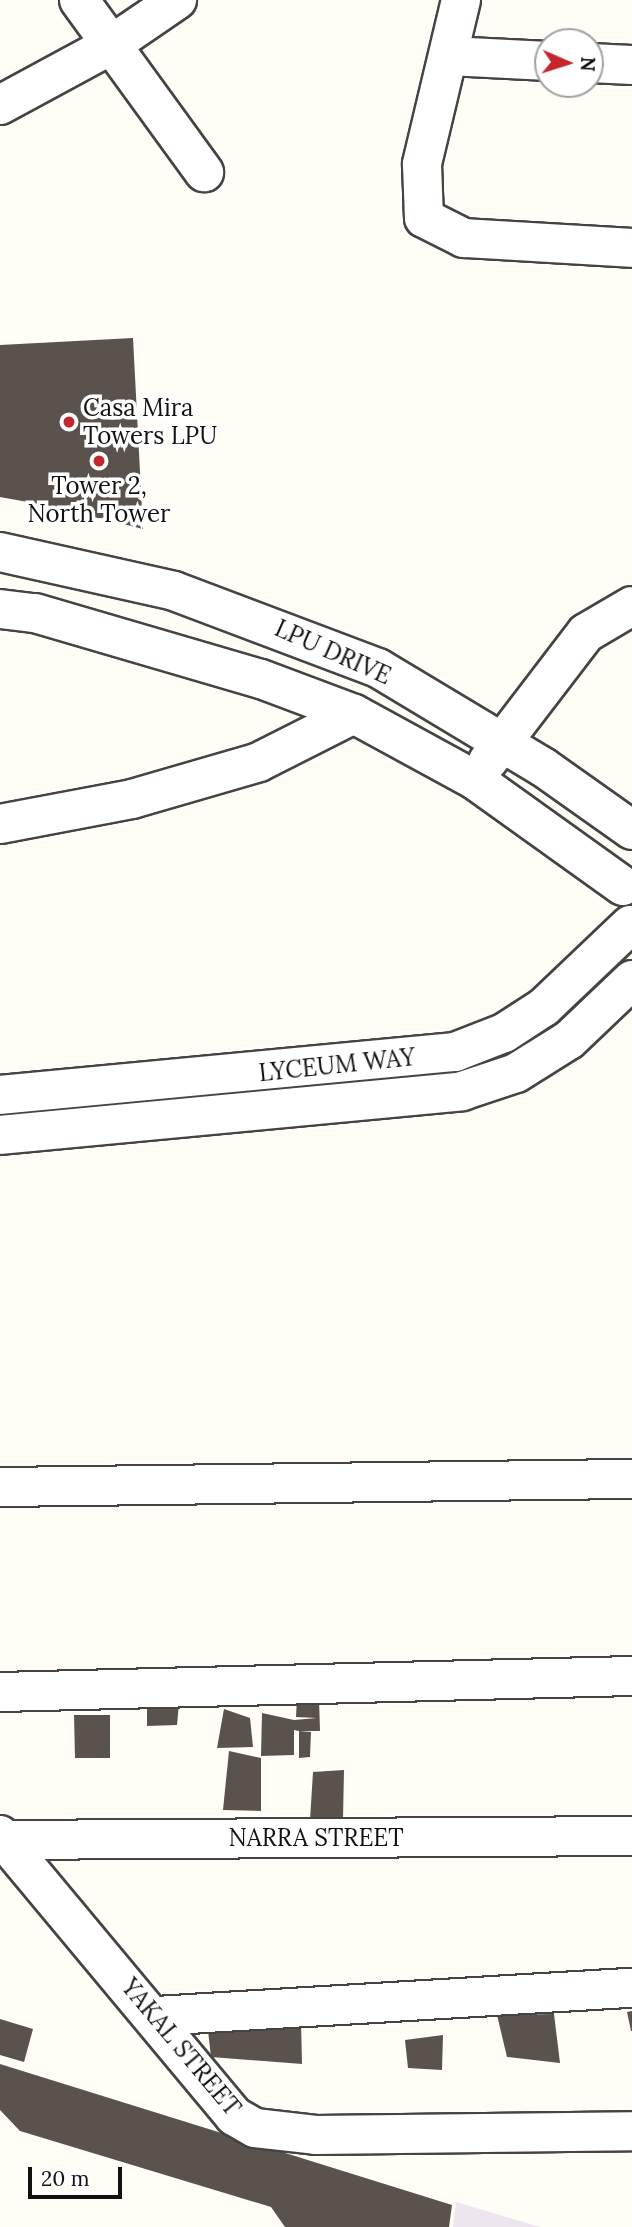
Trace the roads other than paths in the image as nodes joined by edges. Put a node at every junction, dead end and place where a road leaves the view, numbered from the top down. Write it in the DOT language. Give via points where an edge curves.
graph roads {
  1 [pos="79,0"];
  2 [pos="177,0"];
  3 [pos="461,0"];
  4 [pos="111,45"];
  5 [pos="449,56"];
  6 [pos="534,60"];
  7 [pos="604,64"];
  8 [pos="632,65"];
  9 [pos="0,105"];
  10 [pos="204,172"];
  11 [pos="632,248"];
  12 [pos="0,552"];
  13 [pos="632,606"];
  14 [pos="0,609"];
  15 [pos="354,714"];
  16 [pos="503,741"];
  17 [pos="475,780"];
  18 [pos="0,824"];
  19 [pos="632,830"];
  20 [pos="627,876"];
  21 [pos="631,926"];
  22 [pos="632,980"];
  23 [pos="0,1095"];
  24 [pos="0,1135"];
  25 [pos="632,1479"];
  26 [pos="0,1487"];
  27 [pos="632,1676"];
  28 [pos="0,1692"];
  29 [pos="632,1836"];
  30 [pos="1,1838"];
  31 [pos="632,1988"];
  32 [pos="156,2016"];
  33 [pos="632,2131"];
  1 -- 4 [label="street"];
  2 -- 4 [label="street"];
  3 -- 5 [label="street"];
  4 -- 9 [label="street"];
  4 -- 10 [label="street"];
  5 -- 6 [label="street"];
  5 -- 11 [label="street" via="422,164 424,218 464,238"];
  7 -- 8 [label="street"];
  12 -- 16 [label="street, LPU DRIVE" via="174,591 279,626 378,668"];
  13 -- 16 [label="street" via="586,633"];
  14 -- 15 [label="street, LPU DRIVE" via="35,612 261,679"];
  15 -- 17 [label="street, LPU DRIVE"];
  15 -- 18 [label="street" via="259,762 132,799"];
  16 -- 17 [label="street"];
  16 -- 19 [label="street, LPU DRIVE"];
  17 -- 20 [label="street, LPU DRIVE"];
  20 -- 21 [label="street"];
  21 -- 23 [label="street, LYCEUM WAY" via="544,1007 504,1033 455,1052"];
  22 -- 24 [label="street, LYCEUM WAY" via="569,1040 516,1073 462,1091"];
  25 -- 26 [label="street"];
  27 -- 28 [label="street"];
  29 -- 30 [label="street, NARRA STREET"];
  30 -- 32 [label="street, YAKAL STREET"];
  31 -- 32 [label="street"];
  32 -- 33 [label="street, YAKAL STREET" via="234,2116 256,2128 316,2135"];
}
